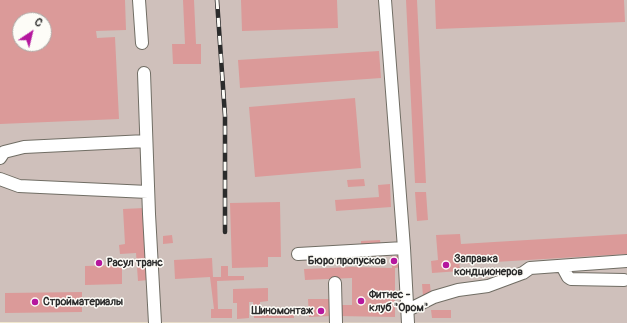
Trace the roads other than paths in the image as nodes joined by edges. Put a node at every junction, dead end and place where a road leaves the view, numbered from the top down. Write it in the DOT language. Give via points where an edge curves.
graph roads {
  1 [pos="138,0"];
  2 [pos="385,0"];
  3 [pos="142,42"];
  4 [pos="144,73"];
  5 [pos="146,141"];
  6 [pos="0,158"];
  7 [pos="0,179"];
  8 [pos="148,192"];
  9 [pos="404,248"];
  10 [pos="298,254"];
  11 [pos="627,261"];
  12 [pos="562,266"];
  13 [pos="624,280"];
  14 [pos="335,283"];
  15 [pos="408,310"];
  16 [pos="155,323"];
  17 [pos="336,323"];
  18 [pos="408,323"];
  1 -- 3 [label="lane"];
  2 -- 9 [label="lane"];
  4 -- 5 [label="lane"];
  5 -- 6 [label="lane" via="24,147 4,152"];
  5 -- 8 [label="lane"];
  7 -- 8 [label="lane" via="19,186"];
  8 -- 16 [label="lane"];
  9 -- 10 [label="lane"];
  9 -- 15 [label="lane"];
  11 -- 12 [label="lane"];
  12 -- 13 [label="lane" via="571,279"];
  12 -- 15 [label="lane" via="530,268 488,286 458,290 434,297"];
  14 -- 17 [label="lane"];
  15 -- 18 [label="lane"];
}
